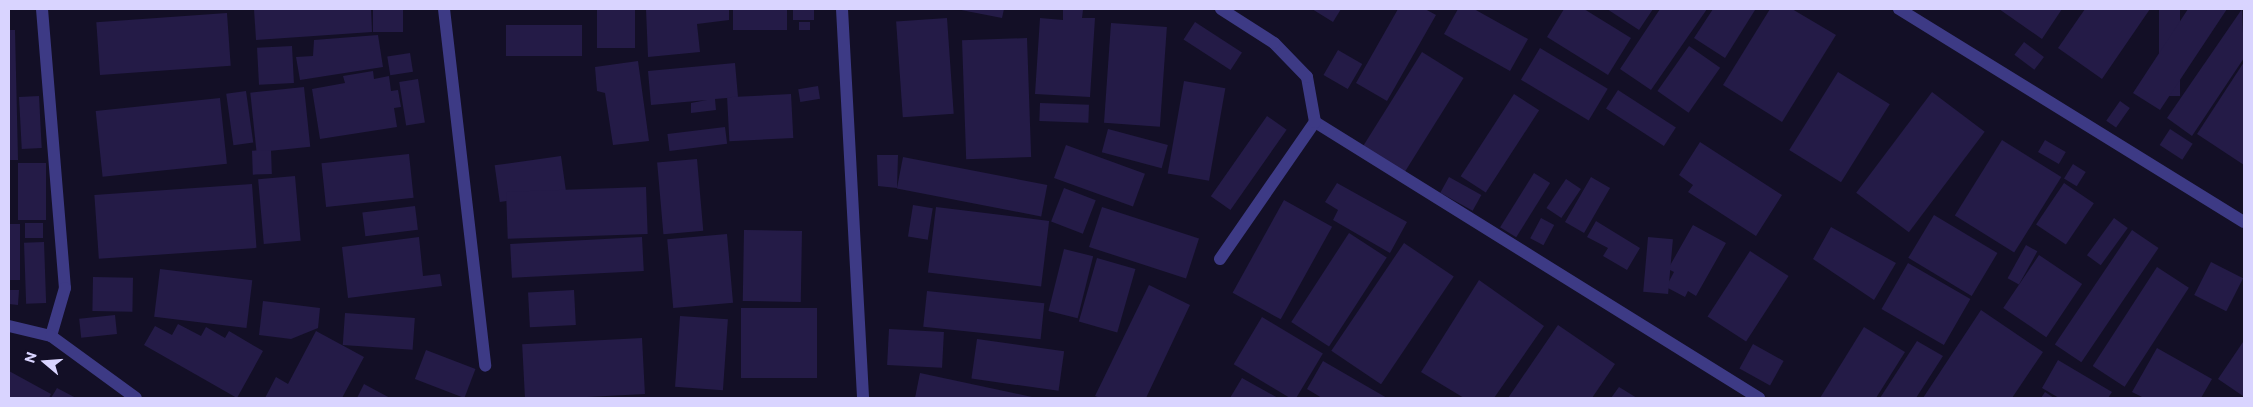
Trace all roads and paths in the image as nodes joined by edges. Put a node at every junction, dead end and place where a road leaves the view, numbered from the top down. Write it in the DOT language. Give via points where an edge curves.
graph roads {
  1 [pos="42,9"];
  2 [pos="444,9"];
  3 [pos="842,9"];
  4 [pos="1221,9"];
  5 [pos="1899,9"];
  6 [pos="1315,122"];
  7 [pos="2244,222"];
  8 [pos="1220,259"];
  9 [pos="9,326"];
  10 [pos="51,336"];
  11 [pos="485,366"];
  12 [pos="136,398"];
  13 [pos="862,398"];
  14 [pos="1760,398"];
  1 -- 10 [label="street" via="65,288"];
  2 -- 11 [label="street"];
  3 -- 13 [label="street"];
  4 -- 6 [label="street" via="1274,43 1307,78"];
  5 -- 7 [label="street"];
  6 -- 8 [label="street"];
  6 -- 14 [label="street"];
  9 -- 10 [label="street"];
  10 -- 12 [label="street"];
}
